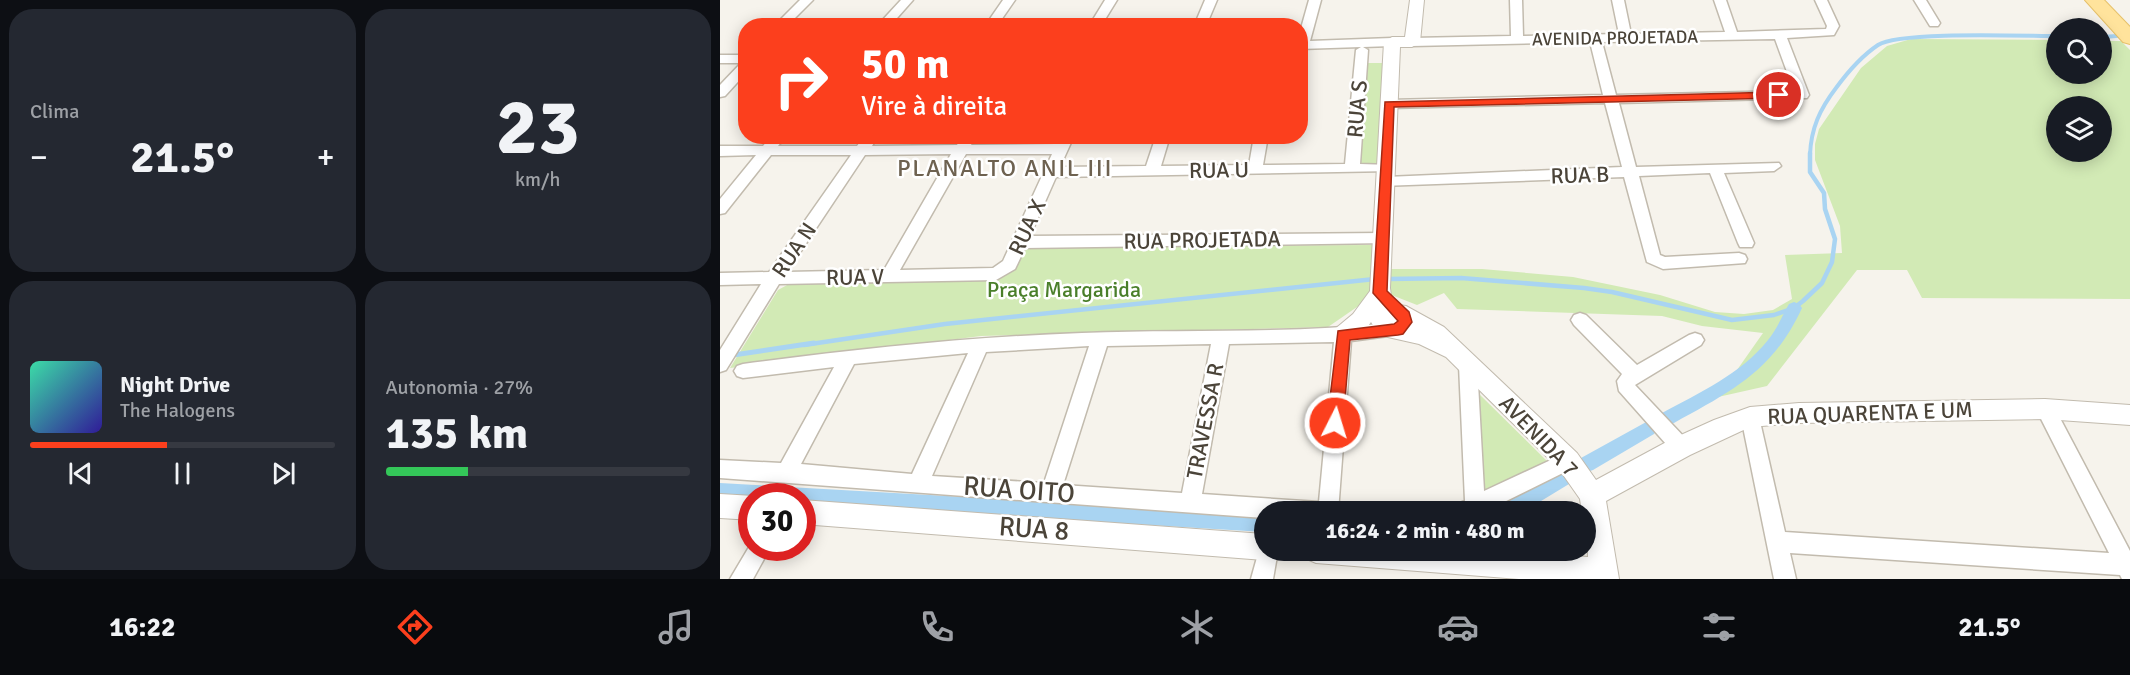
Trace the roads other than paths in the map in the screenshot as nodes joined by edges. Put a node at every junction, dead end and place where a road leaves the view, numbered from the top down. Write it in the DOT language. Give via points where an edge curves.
graph roads {
  1 [pos="807,0"];
  2 [pos="907,0"];
  3 [pos="1010,0"];
  4 [pos="1111,0"];
  5 [pos="1211,0"];
  6 [pos="1315,0"];
  7 [pos="1417,0"];
  8 [pos="1516,0"];
  9 [pos="1618,0"];
  10 [pos="1720,0"];
  11 [pos="1821,0"];
  12 [pos="1920,0"];
  13 [pos="2094,0"];
  14 [pos="788,18"];
  15 [pos="890,18"];
  16 [pos="997,18"];
  17 [pos="1100,18"];
  18 [pos="1203,18"];
  19 [pos="1934,23"];
  20 [pos="1308,24"];
  21 [pos="1780,35"];
  22 [pos="1732,36"];
  23 [pos="1626,38"];
  24 [pos="2130,38"];
  25 [pos="1595,39"];
  26 [pos="1517,40"];
  27 [pos="1412,42"];
  28 [pos="1392,46"];
  29 [pos="1308,47"];
  30 [pos="1308,47"];
  31 [pos="1362,50"];
  32 [pos="720,52"];
  33 [pos="738,52"];
  34 [pos="720,59"];
  35 [pos="738,59"];
  36 [pos="738,74"];
  37 [pos="720,93"];
  38 [pos="1611,99"];
  39 [pos="1389,104"];
  40 [pos="773,144"];
  41 [pos="865,144"];
  42 [pos="951,144"];
  43 [pos="965,144"];
  44 [pos="1065,144"];
  45 [pos="1160,144"];
  46 [pos="1260,144"];
  47 [pos="861,150"];
  48 [pos="720,151"];
  49 [pos="767,151"];
  50 [pos="1774,166"];
  51 [pos="1352,168"];
  52 [pos="1715,169"];
  53 [pos="1255,170"];
  54 [pos="1152,171"];
  55 [pos="1052,172"];
  56 [pos="1630,173"];
  57 [pos="1386,175"];
  58 [pos="720,209"];
  59 [pos="1383,239"];
  60 [pos="1021,242"];
  61 [pos="1746,243"];
  62 [pos="1739,259"];
  63 [pos="990,275"];
  64 [pos="888,277"];
  65 [pos="774,278"];
  66 [pos="720,279"];
  67 [pos="1380,290"];
  68 [pos="1580,320"];
  69 [pos="1391,321"];
  70 [pos="1343,335"];
  71 [pos="1221,339"];
  72 [pos="1100,340"];
  73 [pos="1695,340"];
  74 [pos="980,345"];
  75 [pos="849,357"];
  76 [pos="1460,357"];
  77 [pos="720,365"];
  78 [pos="743,371"];
  79 [pos="1635,375"];
  80 [pos="2045,409"];
  81 [pos="2130,415"];
  82 [pos="1750,417"];
  83 [pos="1681,447"];
  84 [pos="1568,461"];
  85 [pos="720,469"];
  86 [pos="786,472"];
  87 [pos="918,484"];
  88 [pos="1051,492"];
  89 [pos="1592,495"];
  90 [pos="1329,501"];
  91 [pos="1468,501"];
  92 [pos="1485,501"];
  93 [pos="1190,502"];
  94 [pos="720,506"];
  95 [pos="738,507"];
  96 [pos="1254,507"];
  97 [pos="816,513"];
  98 [pos="1778,542"];
  99 [pos="1254,546"];
  100 [pos="752,561"];
  101 [pos="1266,561"];
  102 [pos="1433,561"];
  103 [pos="2128,570"];
  104 [pos="1604,577"];
  105 [pos="741,579"];
  106 [pos="1262,579"];
  107 [pos="1785,579"];
  1 -- 14 [label="street"];
  2 -- 15 [label="street"];
  3 -- 16 [label="street"];
  4 -- 17 [label="street"];
  5 -- 18 [label="street"];
  6 -- 20 [label="street"];
  7 -- 27 [label="street"];
  8 -- 26 [label="street"];
  9 -- 23 [label="street"];
  10 -- 22 [label="street"];
  11 -- 21 [label="street, AVENIDA PROJETADA" via="1833,26 1830,32"];
  12 -- 19 [label="street"];
  13 -- 24 [label="main road"];
  21 -- 22 [label="street, AVENIDA PROJETADA"];
  21 -- 38 [label="street" via="1802,95"];
  22 -- 23 [label="street, AVENIDA PROJETADA"];
  23 -- 25 [label="street, AVENIDA PROJETADA"];
  25 -- 26 [label="street, AVENIDA PROJETADA"];
  25 -- 38 [label="street"];
  26 -- 27 [label="street, AVENIDA PROJETADA"];
  27 -- 28 [label="street, AVENIDA PROJETADA"];
  28 -- 29 [label="street"];
  28 -- 31 [label="street"];
  28 -- 39 [label="street, RUA S"];
  30 -- 31 [label="street"];
  31 -- 51 [label="street, RUA S"];
  32 -- 33 [label="street"];
  34 -- 35 [label="street"];
  36 -- 37 [label="street"];
  38 -- 39 [label="street"];
  38 -- 56 [label="street"];
  39 -- 57 [label="street, RUA S"];
  40 -- 49 [label="street"];
  41 -- 47 [label="street, RUA N"];
  42 -- 47 [label="street"];
  43 -- 64 [label="street"];
  44 -- 55 [label="street, RUA X"];
  45 -- 54 [label="street"];
  46 -- 53 [label="street"];
  47 -- 49 [label="street"];
  47 -- 65 [label="street, RUA N"];
  48 -- 49 [label="street"];
  49 -- 58 [label="street"];
  50 -- 52 [label="street, RUA B"];
  51 -- 53 [label="street, RUA U"];
  51 -- 57 [label="street, RUA U"];
  52 -- 56 [label="street, RUA B"];
  52 -- 61 [label="street"];
  53 -- 54 [label="street, RUA U"];
  54 -- 55 [label="street, RUA U"];
  55 -- 60 [label="street, RUA X"];
  56 -- 57 [label="street, RUA B"];
  56 -- 62 [label="street" via="1653,258 1664,263"];
  57 -- 59 [label="street, RUA S"];
  59 -- 60 [label="street, RUA PROJETADA"];
  59 -- 67 [label="street, RUA S"];
  60 -- 63 [label="street, RUA X" via="1009,265"];
  63 -- 64 [label="street, RUA V"];
  64 -- 65 [label="street, RUA V"];
  65 -- 66 [label="street, RUA V"];
  65 -- 77 [label="street, RUA N"];
  67 -- 69 [label="street, RUA S"];
  67 -- 70 [label="street" via="1361,320"];
  68 -- 79 [label="street"];
  69 -- 70 [label="street"];
  69 -- 76 [label="street, AVENIDA 7"];
  70 -- 71 [label="street"];
  70 -- 90 [label="street"];
  71 -- 72 [label="street"];
  71 -- 93 [label="street, TRAVESSA R"];
  72 -- 74 [label="street"];
  72 -- 88 [label="street"];
  73 -- 79 [label="street"];
  74 -- 75 [label="street"];
  74 -- 87 [label="street"];
  75 -- 78 [label="street"];
  75 -- 86 [label="street"];
  76 -- 84 [label="street, AVENIDA 7"];
  76 -- 91 [label="street"];
  79 -- 83 [label="street" via="1626,381 1626,390"];
  80 -- 81 [label="street, RUA QUARENTA E UM"];
  80 -- 82 [label="street, RUA QUARENTA E UM" via="1799,412"];
  80 -- 103 [label="street"];
  82 -- 83 [label="street, RUA QUARENTA E UM"];
  82 -- 98 [label="street"];
  83 -- 89 [label="street, RUA QUARENTA E UM"];
  84 -- 89 [label="street, AVENIDA 7"];
  84 -- 92 [label="street"];
  85 -- 86 [label="street, RUA OITO"];
  86 -- 87 [label="street, RUA OITO"];
  87 -- 88 [label="street, RUA OITO"];
  88 -- 93 [label="street, RUA OITO"];
  89 -- 104 [label="street, AVENIDA 7"];
  93 -- 96 [label="street, RUA OITO"];
  94 -- 95 [label="street"];
  97 -- 99 [label="street, RUA 8"];
  98 -- 103 [label="street"];
  98 -- 107 [label="street"];
  100 -- 105 [label="street"];
  101 -- 106 [label="street"];
  102 -- 104 [label="street"];
}
